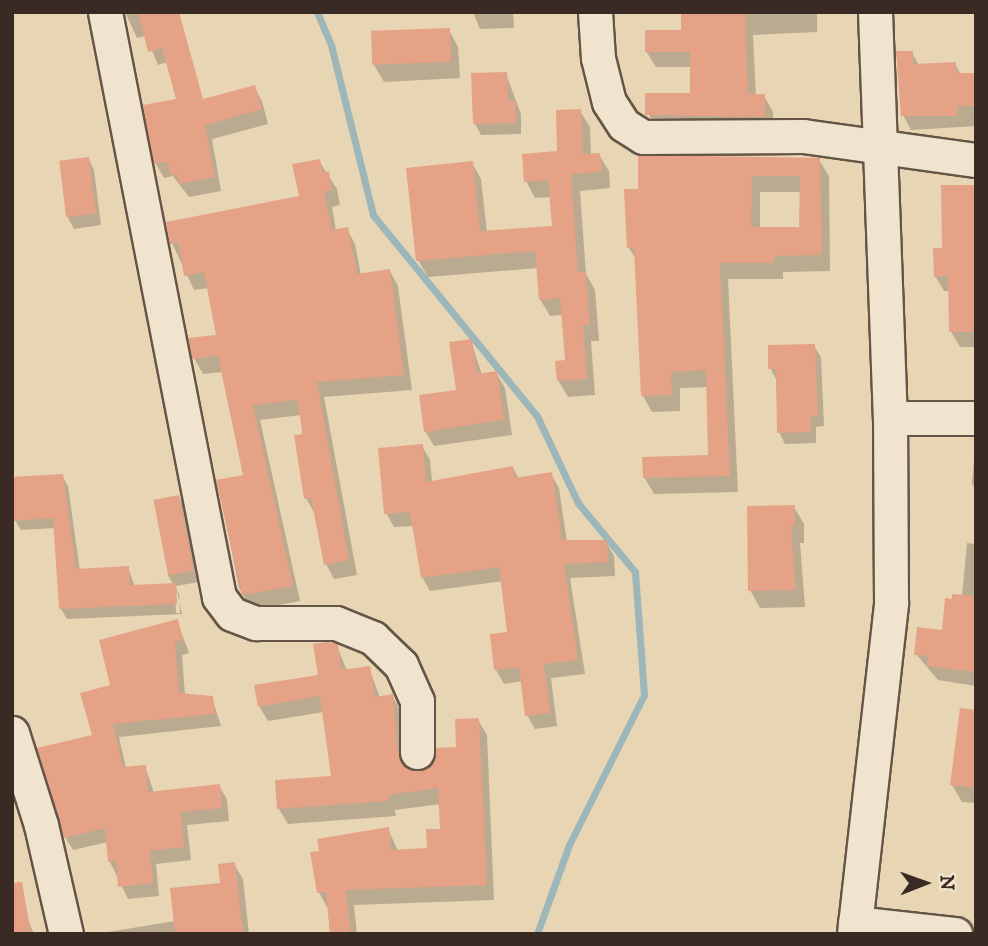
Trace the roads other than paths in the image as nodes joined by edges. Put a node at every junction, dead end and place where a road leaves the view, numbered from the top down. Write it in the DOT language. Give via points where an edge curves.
graph roads {
  1 [pos="105,12"];
  2 [pos="595,12"];
  3 [pos="875,12"];
  4 [pos="878,146"];
  5 [pos="976,160"];
  6 [pos="890,418"];
  7 [pos="976,418"];
  8 [pos="12,733"];
  9 [pos="417,752"];
  10 [pos="854,929"];
  11 [pos="66,934"];
  12 [pos="955,934"];
  1 -- 9 [label="street" via="219,597 232,614 256,623 336,623 373,638 401,665 416,701"];
  2 -- 4 [label="street" via="598,58 609,102 624,125 643,136 803,136"];
  3 -- 4 [label="street"];
  4 -- 5 [label="street"];
  4 -- 6 [label="street"];
  6 -- 7 [label="street"];
  6 -- 10 [label="street" via="891,602"];
  8 -- 11 [label="street" via="41,825"];
  10 -- 12 [label="street"];
}
